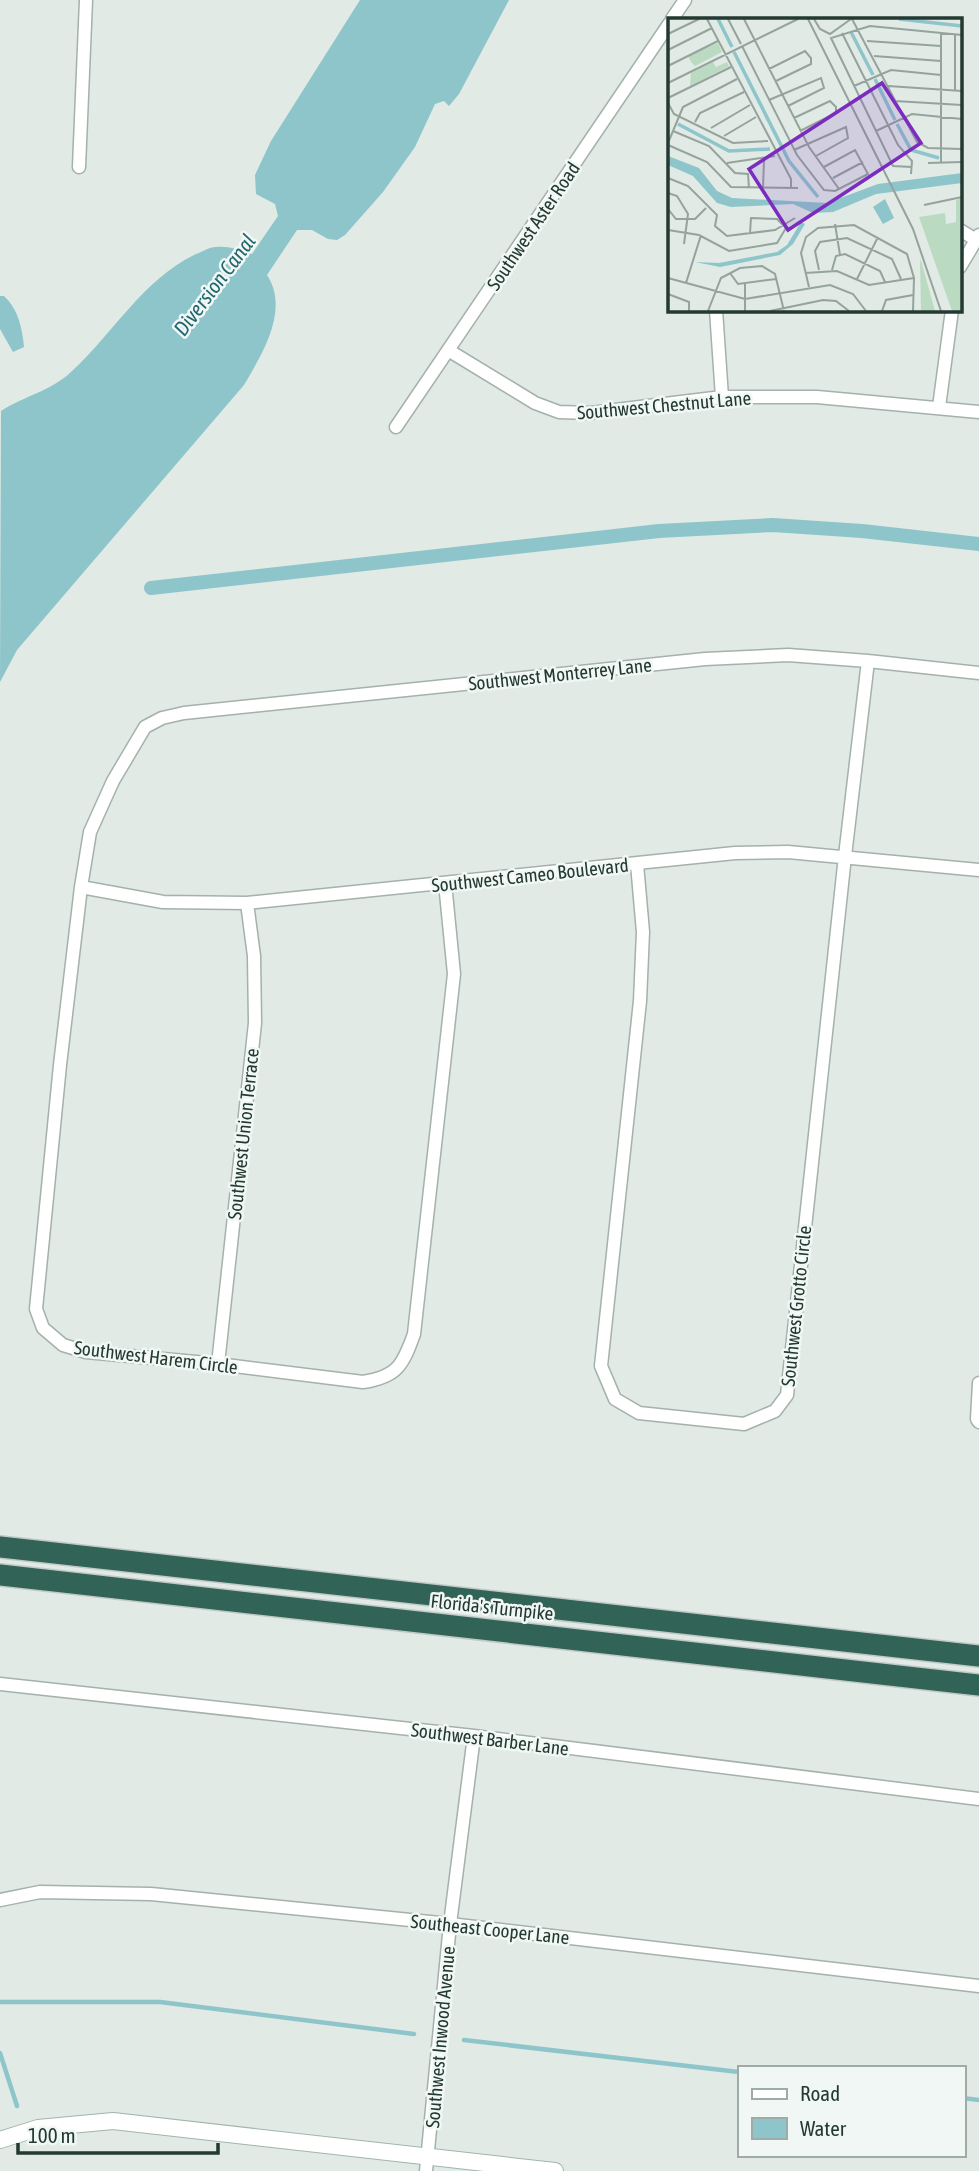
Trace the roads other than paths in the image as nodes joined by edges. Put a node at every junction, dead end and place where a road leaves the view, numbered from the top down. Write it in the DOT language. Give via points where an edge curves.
graph roads {
  1 [pos="86,0"];
  2 [pos="93,0"];
  3 [pos="685,0"];
  4 [pos="673,18"];
  5 [pos="668,30"];
  6 [pos="79,167"];
  7 [pos="977,237"];
  8 [pos="962,263"];
  9 [pos="716,312"];
  10 [pos="952,312"];
  11 [pos="448,350"];
  12 [pos="722,397"];
  13 [pos="939,407"];
  14 [pos="979,412"];
  15 [pos="396,427"];
  16 [pos="868,661"];
  17 [pos="979,674"];
  18 [pos="145,727"];
  19 [pos="845,856"];
  20 [pos="636,864"];
  21 [pos="979,870"];
  22 [pos="445,883"];
  23 [pos="81,887"];
  24 [pos="247,902"];
  25 [pos="218,1364"];
  26 [pos="979,1383"];
  27 [pos="979,1422"];
  28 [pos="0,1547"];
  29 [pos="0,1575"];
  30 [pos="979,1656"];
  31 [pos="0,1685"];
  32 [pos="979,1685"];
  33 [pos="474,1736"];
  34 [pos="979,1799"];
  35 [pos="0,1900"];
  36 [pos="450,1923"];
  37 [pos="979,1986"];
  38 [pos="0,2140"];
  39 [pos="427,2163"];
  40 [pos="555,2171"];
  1 -- 2 [label="street"];
  1 -- 6 [label="street"];
  3 -- 4 [label="street"];
  5 -- 11 [label="street, Southwest Aster Road"];
  7 -- 8 [label="street"];
  9 -- 12 [label="street"];
  10 -- 13 [label="street"];
  11 -- 12 [label="street, Southwest Chestnut Lane" via="535,403 559,412 591,413"];
  11 -- 15 [label="street, Southwest Aster Road"];
  12 -- 13 [label="street, Southwest Chestnut Lane" via="817,397"];
  13 -- 14 [label="street, Southwest Chestnut Lane"];
  16 -- 17 [label="street, Southwest Monterrey Lane"];
  16 -- 18 [label="street, Southwest Monterrey Lane" via="788,655 705,659 184,713"];
  16 -- 19 [label="street, Southwest Grotto Circle"];
  18 -- 23 [label="street, Southwest Harem Circle" via="90,832"];
  19 -- 20 [label="street, Southwest Cameo Boulevard" via="748,853"];
  19 -- 20 [label="street, Southwest Grotto Circle" via="787,1395 775,1411 744,1424 639,1413 615,1399 601,1366 640,1001 643,932"];
  19 -- 21 [label="street, Southwest Cameo Boulevard"];
  20 -- 22 [label="street, Southwest Cameo Boulevard"];
  22 -- 24 [label="street, Southwest Cameo Boulevard"];
  22 -- 25 [label="street, Southwest Harem Circle" via="454,974 414,1334 404,1361 383,1379 363,1382"];
  23 -- 24 [label="street, Southwest Cameo Boulevard" via="163,902"];
  23 -- 25 [label="street, Southwest Harem Circle" via="36,1309 43,1328 63,1345 86,1352"];
  24 -- 25 [label="street, Southwest Union Terrace" via="256,1023"];
  26 -- 27 [label="street"];
  28 -- 30 [label="highway, Florida's Turnpike"];
  29 -- 32 [label="highway, Florida's Turnpike"];
  31 -- 33 [label="street, Southwest Barber Lane"];
  33 -- 34 [label="street, Southwest Barber Lane"];
  33 -- 36 [label="street, Southwest Inwood Avenue"];
  35 -- 36 [label="street, Southeast Cooper Lane" via="40,1892 151,1894"];
  36 -- 37 [label="street, Southeast Cooper Lane"];
  36 -- 39 [label="street, Southwest Inwood Avenue"];
  38 -- 39 [label="street" via="38,2128 113,2121"];
  39 -- 40 [label="street"];
}
